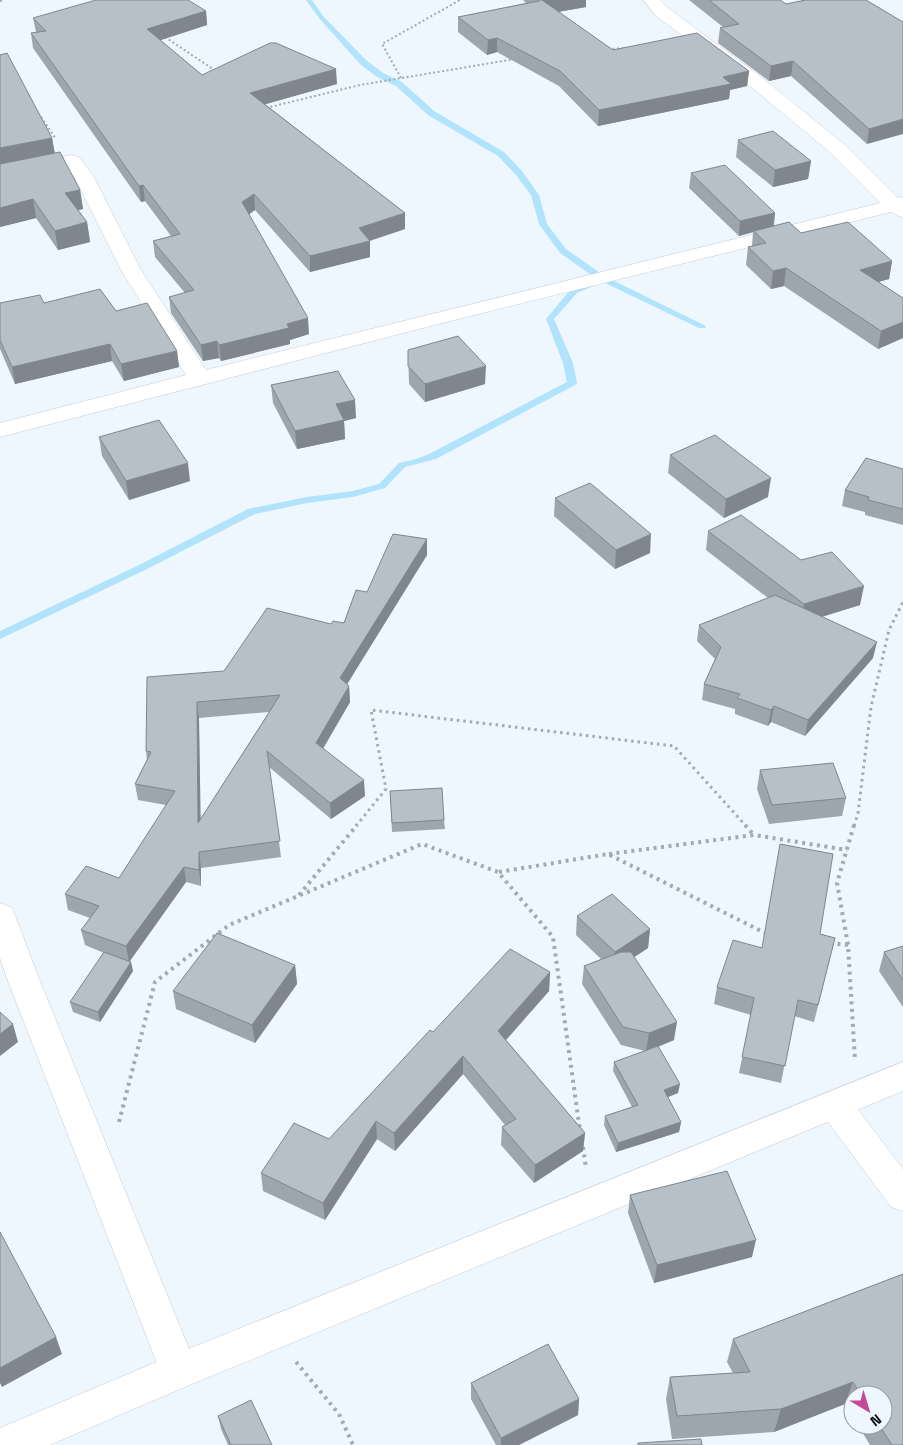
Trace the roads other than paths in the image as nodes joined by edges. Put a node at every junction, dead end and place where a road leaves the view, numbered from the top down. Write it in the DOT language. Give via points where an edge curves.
graph roads {
  1 [pos="651,0"];
  2 [pos="0,175"];
  3 [pos="900,207"];
  4 [pos="199,377"];
  5 [pos="0,430"];
  6 [pos="0,915"];
  7 [pos="903,1076"];
  8 [pos="845,1100"];
  9 [pos="903,1196"];
  10 [pos="179,1371"];
  11 [pos="5,1445"];
  1 -- 3 [label="street" via="662,12 750,77 838,149"];
  2 -- 4 [label="street" via="72,161 84,177 131,270"];
  3 -- 4 [label="street"];
  4 -- 5 [label="street"];
  6 -- 10 [label="street"];
  7 -- 8 [label="street"];
  8 -- 9 [label="street"];
  8 -- 10 [label="street"];
  10 -- 11 [label="street"];
}
